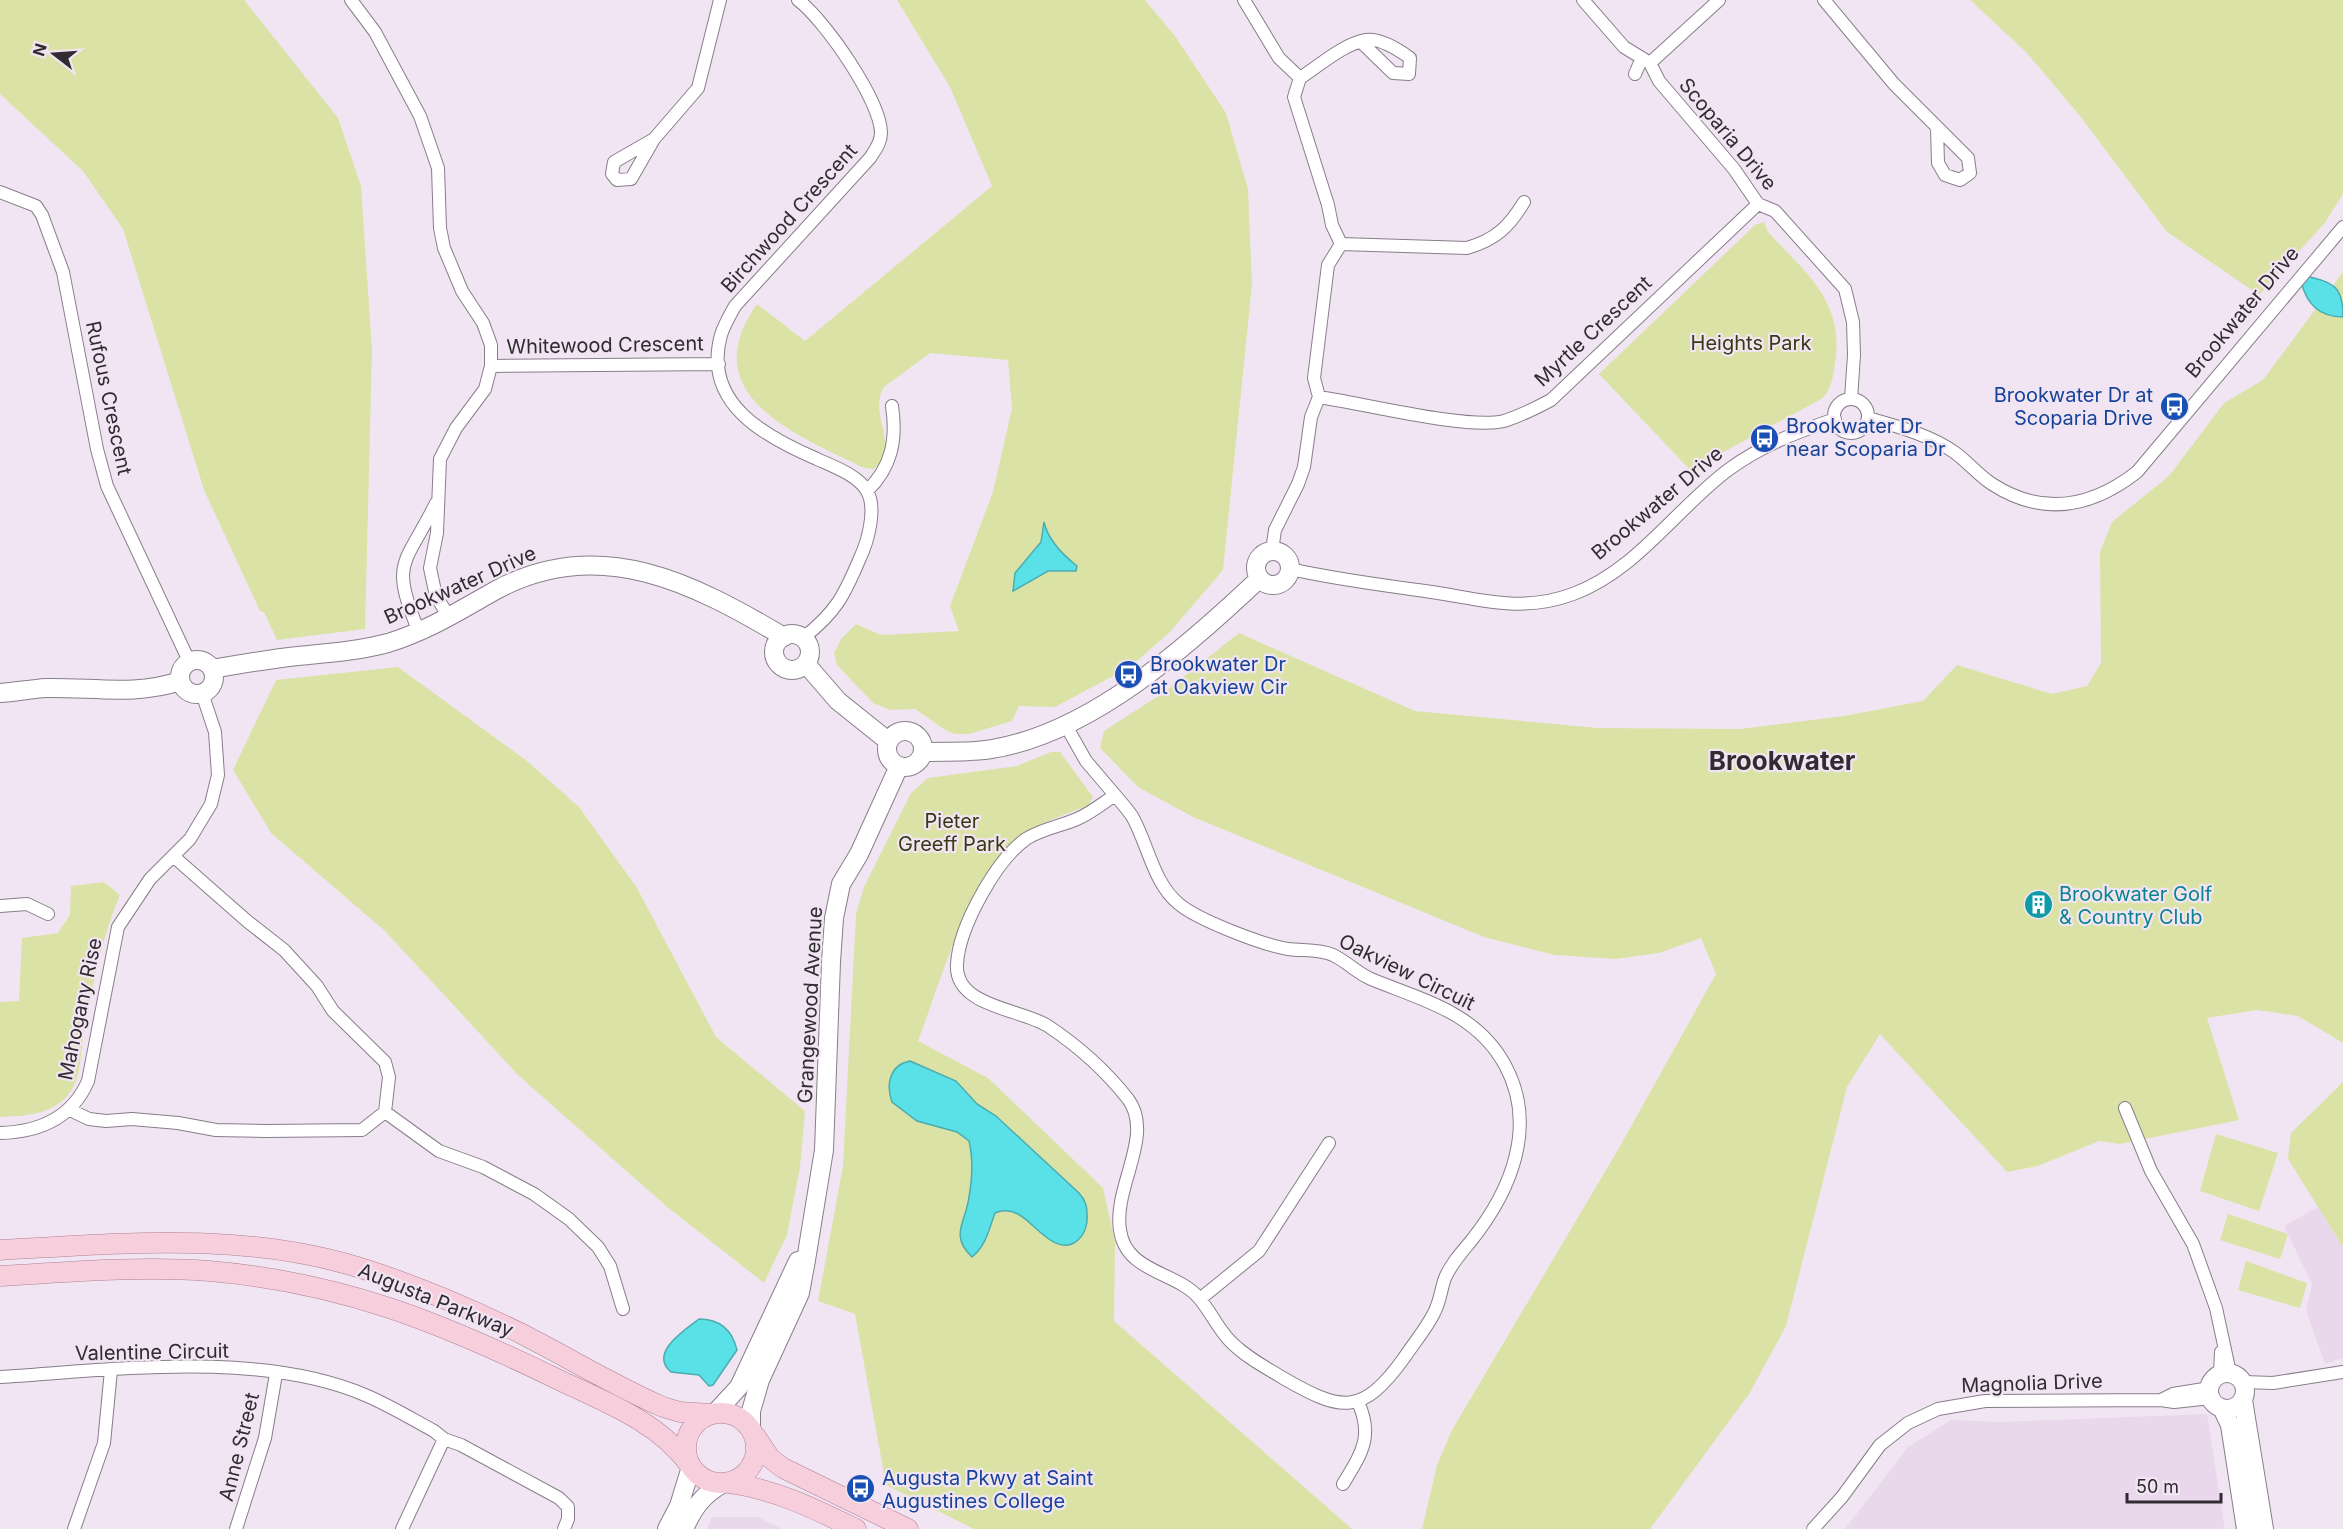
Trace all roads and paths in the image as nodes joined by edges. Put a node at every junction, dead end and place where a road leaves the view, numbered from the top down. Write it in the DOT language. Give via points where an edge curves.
graph roads {
  1 [pos="351,0"];
  2 [pos="720,0"];
  3 [pos="798,0"];
  4 [pos="1244,0"];
  5 [pos="1583,0"];
  6 [pos="1719,0"];
  7 [pos="1824,0"];
  8 [pos="1361,42"];
  9 [pos="1646,61"];
  10 [pos="1635,74"];
  11 [pos="1300,78"];
  12 [pos="1937,127"];
  13 [pos="654,139"];
  14 [pos="0,192"];
  15 [pos="1524,202"];
  16 [pos="1758,204"];
  17 [pos="2343,226"];
  18 [pos="1341,244"];
  19 [pos="719,364"];
  20 [pos="491,366"];
  21 [pos="1319,397"];
  22 [pos="1851,399"];
  23 [pos="892,406"];
  24 [pos="1868,418"];
  25 [pos="1835,419"];
  26 [pos="867,491"];
  27 [pos="439,496"];
  28 [pos="1272,551"];
  29 [pos="1290,569"];
  30 [pos="1259,579"];
  31 [pos="450,617"];
  32 [pos="419,632"];
  33 [pos="784,637"];
  34 [pos="803,638"];
  35 [pos="189,661"];
  36 [pos="806,664"];
  37 [pos="212,669"];
  38 [pos="180,681"];
  39 [pos="0,693"];
  40 [pos="202,693"];
  41 [pos="1065,724"];
  42 [pos="888,741"];
  43 [pos="923,752"];
  44 [pos="898,766"];
  45 [pos="1115,795"];
  46 [pos="173,856"];
  47 [pos="0,906"];
  48 [pos="48,914"];
  49 [pos="2125,1108"];
  50 [pos="70,1110"];
  51 [pos="385,1112"];
  52 [pos="0,1133"];
  53 [pos="1329,1143"];
  54 [pos="811,1223"];
  55 [pos="0,1250"];
  56 [pos="0,1276"];
  57 [pos="1200,1299"];
  58 [pos="623,1309"];
  59 [pos="111,1370"];
  60 [pos="2343,1372"];
  61 [pos="276,1374"];
  62 [pos="0,1377"];
  63 [pos="2228,1390"];
  64 [pos="1358,1402"];
  65 [pos="713,1414"];
  66 [pos="752,1430"];
  67 [pos="444,1439"];
  68 [pos="690,1466"];
  69 [pos="726,1483"];
  70 [pos="1343,1484"];
  71 [pos="74,1529"];
  72 [pos="236,1529"];
  73 [pos="402,1529"];
  74 [pos="564,1529"];
  75 [pos="667,1529"];
  76 [pos="684,1529"];
  77 [pos="856,1529"];
  78 [pos="908,1529"];
  79 [pos="1813,1529"];
  80 [pos="2246,1529"];
  81 [pos="2264,1529"];
  1 -- 20 [label="street" via="375,32 420,116 435,154 444,248 462,291 483,323 491,345"];
  2 -- 13 [label="street" via="698,88"];
  3 -- 19 [label="street, Birchwood Crescent" via="843,49 878,118 880,142 870,158 735,306 721,334"];
  4 -- 11 [label="street" via="1279,58"];
  5 -- 9 [label="street, Scoparia Drive" via="1624,47"];
  6 -- 9 [label="street"];
  7 -- 12 [label="street" via="1894,84"];
  8 -- 11 [label="street"];
  9 -- 10 [label="street"];
  9 -- 16 [label="street, Scoparia Drive"];
  11 -- 18 [label="street" via="1294,97"];
  14 -- 35 [label="street, Rufous Crescent" via="36,206 52,239 63,272 107,486"];
  15 -- 18 [label="street" via="1509,226 1486,242 1467,248"];
  16 -- 21 [label="street, Myrtle Crescent" via="1551,400 1528,412 1502,421 1472,422"];
  16 -- 22 [label="street, Scoparia Drive" via="1775,211 1845,289 1853,322"];
  17 -- 24 [label="street, Brookwater Drive" via="2137,472 2101,497 2053,504 2013,496 1991,484 1952,450"];
  18 -- 21 [label="street" via="1328,265 1314,378"];
  19 -- 20 [label="street, Whitewood Crescent"];
  19 -- 26 [label="street, Birchwood Crescent" via="733,405 746,421 765,435 851,477"];
  20 -- 27 [label="street" via="485,389 456,428 440,459"];
  21 -- 28 [label="street" via="1311,417 1301,476 1275,530"];
  22 -- 24 [label="street" via="1863,403"];
  22 -- 25 [label="street" via="1839,405"];
  23 -- 26 [label="street" via="896,432 886,470"];
  24 -- 25 [label="street" via="1860,431 1849,433 1840,429"];
  25 -- 29 [label="street, Brookwater Drive" via="1793,433 1728,470 1623,564 1574,594 1548,601 1496,604"];
  26 -- 34 [label="street" via="871,512 867,543 848,588 833,613"];
  27 -- 31 [label="street" via="431,582"];
  27 -- 32 [label="street" via="403,565 402,586"];
  28 -- 29 [label="street" via="1287,557"];
  28 -- 30 [label="street" via="1262,555 1256,564"];
  29 -- 30 [label="street" via="1279,585 1268,585"];
  30 -- 41 [label="street" via="1144,680"];
  31 -- 32 [label="street, Brookwater Drive"];
  31 -- 33 [label="street, Brookwater Drive" via="527,576 560,566 594,563 630,567 669,580"];
  32 -- 37 [label="street, Brookwater Drive" via="360,650 258,660"];
  33 -- 34 [label="street" via="793,634"];
  33 -- 36 [label="street" via="776,646 778,663 792,670"];
  34 -- 36 [label="street" via="809,647"];
  35 -- 37 [label="street" via="200,660"];
  35 -- 38 [label="street" via="181,669"];
  36 -- 42 [label="street" via="838,701"];
  37 -- 40 [label="street" via="213,681"];
  38 -- 39 [label="street" via="158,688 46,688"];
  38 -- 40 [label="street" via="186,690"];
  40 -- 46 [label="street, Mahogany Rise" via="215,732 218,775 211,804 190,839"];
  41 -- 43 [label="street" via="990,750"];
  41 -- 45 [label="street, Oakview Circuit" via="1086,761"];
  42 -- 43 [label="street" via="897,732 910,731 920,738"];
  42 -- 44 [label="street" via="887,753"];
  43 -- 44 [label="street" via="915,764"];
  44 -- 54 [label="street, Grangewood Avenue" via="860,854 842,884 834,918 824,1150"];
  45 -- 57 [label="street" via="1078,819 1029,837 1009,854 976,906 960,948 958,975 963,986 975,996 992,1006 1042,1022 1085,1053 1131,1103 1139,1122 1119,1205 1120,1235 1133,1257 1155,1273 1185,1286"];
  45 -- 64 [label="street, Oakview Circuit" via="1131,815 1161,881 1176,902 1196,915 1264,942 1335,956 1366,977 1436,1004 1483,1034 1506,1067 1521,1125 1518,1152 1507,1183 1484,1224 1455,1260 1426,1326 1386,1383 1374,1395"];
  46 -- 50 [label="street, Mahogany Rise" via="150,879 118,927 88,1081 80,1100"];
  46 -- 51 [label="street" via="284,950 317,986 333,1011 385,1062 389,1077"];
  47 -- 48 [label="street" via="27,904"];
  49 -- 63 [label="street" via="2151,1171 2193,1244 2216,1308"];
  50 -- 51 [label="street" via="89,1119 106,1121 132,1119 216,1130 265,1131 362,1130"];
  50 -- 52 [label="street, Mahogany Rise" via="22,1133"];
  51 -- 58 [label="street" via="439,1151 524,1188 569,1219 598,1247 610,1266"];
  53 -- 57 [label="street" via="1259,1251"];
  54 -- 65 [label="street, Grangewood Avenue" via="786,1290 739,1387"];
  54 -- 66 [label="street, Grangewood Avenue" via="800,1293 760,1380 751,1411"];
  55 -- 65 [label="main road, Augusta Parkway" via="175,1241 232,1244 313,1257 368,1270 422,1290 521,1333 663,1407"];
  56 -- 68 [label="main road, Augusta Parkway" via="145,1269 208,1271 321,1287 426,1319 488,1345 650,1427 676,1447"];
  57 -- 64 [label="street" via="1217,1326 1248,1357 1322,1399"];
  59 -- 61 [label="street, Valentine Circuit" via="176,1366"];
  59 -- 62 [label="street, Valentine Circuit"];
  59 -- 71 [label="street" via="104,1443"];
  60 -- 63 [label="street, Magnolia Drive"];
  61 -- 67 [label="street, Valentine Circuit" via="298,1376 364,1395"];
  61 -- 72 [label="street, Anne Street" via="265,1438"];
  63 -- 79 [label="street, Magnolia Drive" via="2174,1402 1985,1401 1938,1409 1908,1423 1880,1445"];
  63 -- 80 [label="street"];
  63 -- 81 [label="street"];
  64 -- 70 [label="street" via="1364,1415 1363,1450"];
  65 -- 66 [label="main road" via="735,1415"];
  65 -- 68 [label="main road" via="694,1425 689,1434 686,1454"];
  66 -- 69 [label="main road" via="756,1453 753,1463 747,1472"];
  66 -- 78 [label="main road" via="770,1458 783,1468"];
  67 -- 73 [label="street"];
  67 -- 74 [label="street, Valentine Circuit" via="559,1498 568,1507"];
  68 -- 69 [label="main road" via="704,1480"];
  68 -- 75 [label="street" via="679,1506"];
  69 -- 76 [label="street" via="708,1492"];
  69 -- 77 [label="main road" via="759,1487"];
}
